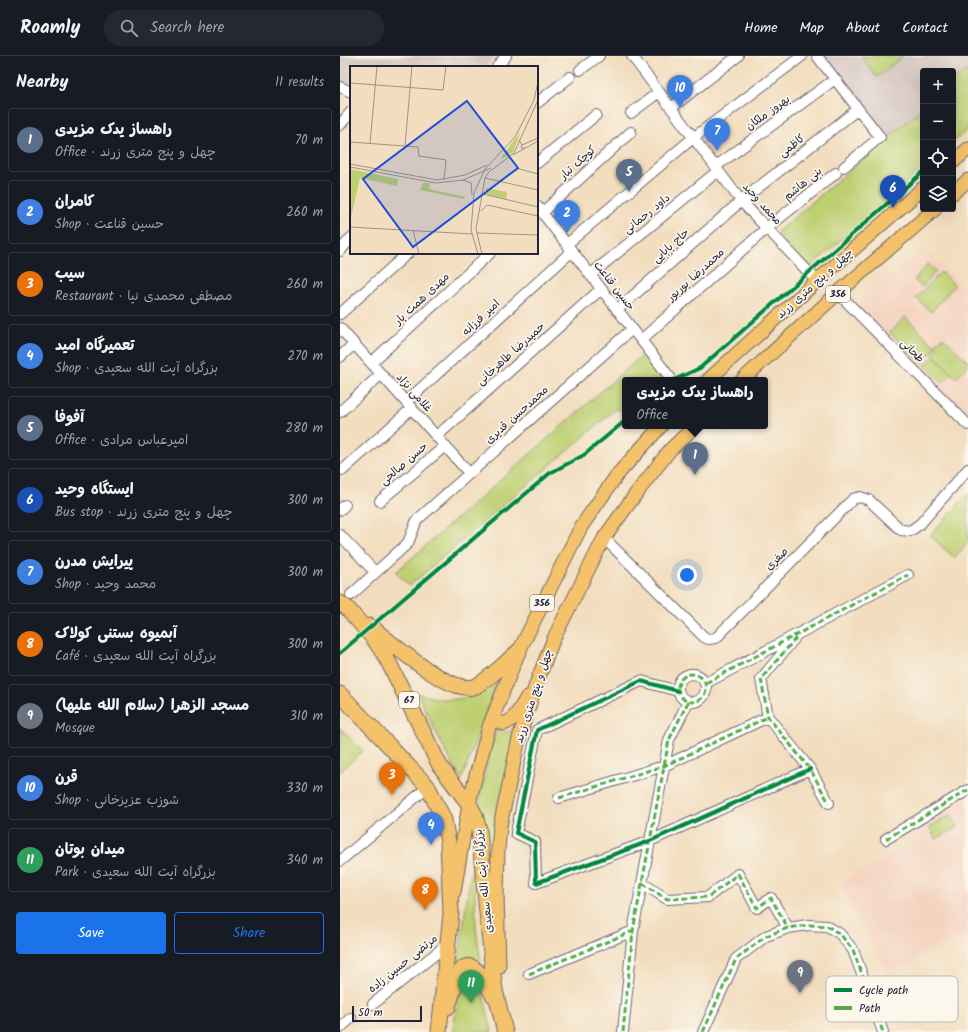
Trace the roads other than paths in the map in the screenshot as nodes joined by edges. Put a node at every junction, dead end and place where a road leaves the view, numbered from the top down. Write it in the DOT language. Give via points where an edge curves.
graph roads {
  1 [pos="506,56"];
  2 [pos="599,56"];
  3 [pos="632,56"];
  4 [pos="738,56"];
  5 [pos="802,56"];
  6 [pos="817,56"];
  7 [pos="498,66"];
  8 [pos="580,70"];
  9 [pos="570,77"];
  10 [pos="835,79"];
  11 [pos="340,87"];
  12 [pos="350,92"];
  13 [pos="659,92"];
  14 [pos="538,102"];
  15 [pos="671,108"];
  16 [pos="858,110"];
  17 [pos="350,113"];
  18 [pos="631,113"];
  19 [pos="596,115"];
  20 [pos="340,125"];
  21 [pos="631,132"];
  22 [pos="693,138"];
  23 [pos="968,149"];
  24 [pos="956,159"];
  25 [pos="538,162"];
  26 [pos="717,169"];
  27 [pos="968,180"];
  28 [pos="956,190"];
  29 [pos="920,191"];
  30 [pos="741,201"];
  31 [pos="539,209"];
  32 [pos="932,212"];
  33 [pos="767,228"];
  34 [pos="350,239"];
  35 [pos="569,248"];
  36 [pos="340,251"];
  37 [pos="407,254"];
  38 [pos="489,254"];
  39 [pos="590,275"];
  40 [pos="818,281"];
  41 [pos="601,289"];
  42 [pos="838,293"];
  43 [pos="618,310"];
  44 [pos="340,314"];
  45 [pos="340,328"];
  46 [pos="632,329"];
  47 [pos="641,340"];
  48 [pos="354,344"];
  49 [pos="340,357"];
  50 [pos="371,363"];
  51 [pos="381,374"];
  52 [pos="670,377"];
  53 [pos="711,377"];
  54 [pos="745,377"];
  55 [pos="409,406"];
  56 [pos="340,412"];
  57 [pos="968,425"];
  58 [pos="658,429"];
  59 [pos="692,429"];
  60 [pos="436,436"];
  61 [pos="445,446"];
  62 [pos="968,468"];
  63 [pos="343,470"];
  64 [pos="470,473"];
  65 [pos="380,501"];
  66 [pos="340,536"];
  67 [pos="604,538"];
  68 [pos="375,572"];
  69 [pos="908,575"];
  70 [pos="346,602"];
  71 [pos="798,634"];
  72 [pos="519,651"];
  73 [pos="706,683"];
  74 [pos="536,684"];
  75 [pos="678,691"];
  76 [pos="340,694"];
  77 [pos="688,702"];
  78 [pos="346,706"];
  79 [pos="493,716"];
  80 [pos="768,717"];
  81 [pos="664,766"];
  82 [pos="810,768"];
  83 [pos="428,787"];
  84 [pos="968,790"];
  85 [pos="559,798"];
  86 [pos="829,803"];
  87 [pos="469,804"];
  88 [pos="886,839"];
  89 [pos="650,841"];
  90 [pos="340,861"];
  91 [pos="642,883"];
  92 [pos="451,913"];
  93 [pos="788,928"];
  94 [pos="634,931"];
  95 [pos="448,943"];
  96 [pos="529,974"];
  97 [pos="863,976"];
  98 [pos="373,1004"];
  99 [pos="500,1008"];
  100 [pos="352,1018"];
  101 [pos="879,1022"];
  102 [pos="340,1028"];
  103 [pos="439,1032"];
  104 [pos="505,1032"];
  105 [pos="623,1032"];
  106 [pos="703,1032"];
  107 [pos="883,1032"];
  1 -- 7 [label="street"];
  2 -- 8 [label="street"];
  3 -- 13 [label="street, محمد وحید"];
  4 -- 15 [label="street"];
  5 -- 22 [label="street"];
  6 -- 10 [label="street"];
  9 -- 14 [label="street"];
  10 -- 16 [label="street"];
  10 -- 26 [label="street, بهروز ملکان"];
  11 -- 12 [label="street"];
  13 -- 15 [label="street, محمد وحید"];
  13 -- 18 [label="street"];
  15 -- 22 [label="street, محمد وحید"];
  16 -- 30 [label="street, کاظمی"];
  16 -- 33 [label="street, بنی هاشم" via="880,137"];
  17 -- 20 [label="street"];
  19 -- 25 [label="street"];
  21 -- 31 [label="street, کوچک تبار"];
  22 -- 26 [label="street, محمد وحید"];
  22 -- 35 [label="street, امیر فرزانه"];
  23 -- 24 [label="main road"];
  26 -- 30 [label="street, محمد وحید"];
  26 -- 39 [label="street, داود رحمانی"];
  27 -- 28 [label="main road"];
  29 -- 40 [label="main road, چهل و پنج متری زرند / 356"];
  30 -- 33 [label="street, محمد وحید"];
  30 -- 43 [label="street, حاج بابایی"];
  31 -- 35 [label="street, حسین قناعت"];
  32 -- 42 [label="main road, چهل و پنج متری زرند / 356"];
  33 -- 40 [label="street, محمد وحید"];
  33 -- 47 [label="street, محمدرضا بوربور"];
  34 -- 36 [label="street"];
  35 -- 39 [label="street, حسین قناعت"];
  35 -- 55 [label="street, امیر فرزانه"];
  37 -- 44 [label="street"];
  38 -- 50 [label="street, مهدی همت یار"];
  39 -- 41 [label="street, حسین قناعت"];
  40 -- 53 [label="main road, چهل و پنج متری زرند / 356"];
  41 -- 43 [label="street, حسین قناعت"];
  41 -- 60 [label="street, حمیدرضا طاهرخانی"];
  42 -- 54 [label="main road, چهل و پنج متری زرند / 356"];
  42 -- 57 [label="street, طحانی"];
  43 -- 46 [label="street, حسین قناعت"];
  45 -- 48 [label="street, غلامی نژاد"];
  46 -- 47 [label="street, حسین قناعت"];
  46 -- 64 [label="street, محمدحسن قدیری"];
  47 -- 52 [label="street, حسین قناعت"];
  48 -- 49 [label="street"];
  48 -- 50 [label="street, غلامی نژاد"];
  50 -- 51 [label="street, غلامی نژاد"];
  51 -- 55 [label="street, غلامی نژاد"];
  51 -- 56 [label="street"];
  55 -- 60 [label="street, غلامی نژاد"];
  55 -- 63 [label="street, امیر فرزانه"];
  58 -- 72 [label="main road, 356" via="617,475 581,527"];
  59 -- 67 [label="main road, چهل و پنج متری زرند / 356" via="670,450"];
  60 -- 61 [label="street, غلامی نژاد"];
  61 -- 64 [label="street, غلامی نژاد"];
  61 -- 65 [label="street, حسن صالحی"];
  62 -- 67 [label="street, صفری" via="920,524 910,531 901,530 868,500 860,497 854,499 716,638 704,637"];
  64 -- 68 [label="street, محمدحسن قدیری" via="417,520 408,543"];
  66 -- 68 [label="street"];
  67 -- 74 [label="main road, چهل و پنج متری زرند / 356" via="554,638"];
  68 -- 70 [label="street"];
  69 -- 71 [label="street"];
  70 -- 72 [label="highway" via="435,675 461,687 474,687 483,682"];
  70 -- 87 [label="highway, بزرگراه آیت الله سعیدی / 67" via="386,657 440,766"];
  71 -- 73 [label="street"];
  71 -- 80 [label="street" via="761,679"];
  72 -- 79 [label="main road, 356"];
  73 -- 75 [label="street" via="696,674 687,675 680,682"];
  73 -- 77 [label="street" via="702,699"];
  74 -- 79 [label="main road" via="509,722 504,724"];
  74 -- 99 [label="main road, چهل و پنج متری زرند / 356" via="519,738 500,826 497,895"];
  75 -- 77 [label="street"];
  75 -- 89 [label="street" via="641,681 537,730 516,833 535,842 536,883"];
  76 -- 78 [label="highway"];
  77 -- 81 [label="street" via="669,740"];
  78 -- 83 [label="highway"];
  79 -- 87 [label="main road, 356"];
  80 -- 81 [label="street"];
  80 -- 82 [label="street"];
  81 -- 85 [label="street"];
  81 -- 89 [label="street"];
  82 -- 86 [label="street"];
  82 -- 89 [label="street"];
  83 -- 90 [label="street"];
  83 -- 92 [label="highway" via="447,830"];
  84 -- 88 [label="street"];
  87 -- 92 [label="main road, 356"];
  87 -- 99 [label="highway, بزرگراه آیت الله سعیدی / 67" via="480,830 493,973"];
  89 -- 91 [label="street"];
  91 -- 93 [label="street" via="667,899 708,897 738,874 758,908 771,898"];
  91 -- 94 [label="street"];
  92 -- 95 [label="highway"];
  93 -- 97 [label="street" via="826,926 840,934 853,950"];
  93 -- 106 [label="street" via="766,936 736,959"];
  94 -- 96 [label="street"];
  94 -- 105 [label="street"];
  95 -- 98 [label="street, مرتضی حسین زاده"];
  95 -- 103 [label="highway"];
  99 -- 103 [label="highway" via="481,973 468,967 458,976"];
  99 -- 104 [label="highway, بزرگراه آیت الله سعیدی / 67"];
  100 -- 102 [label="street"];
  101 -- 107 [label="street"];
}
